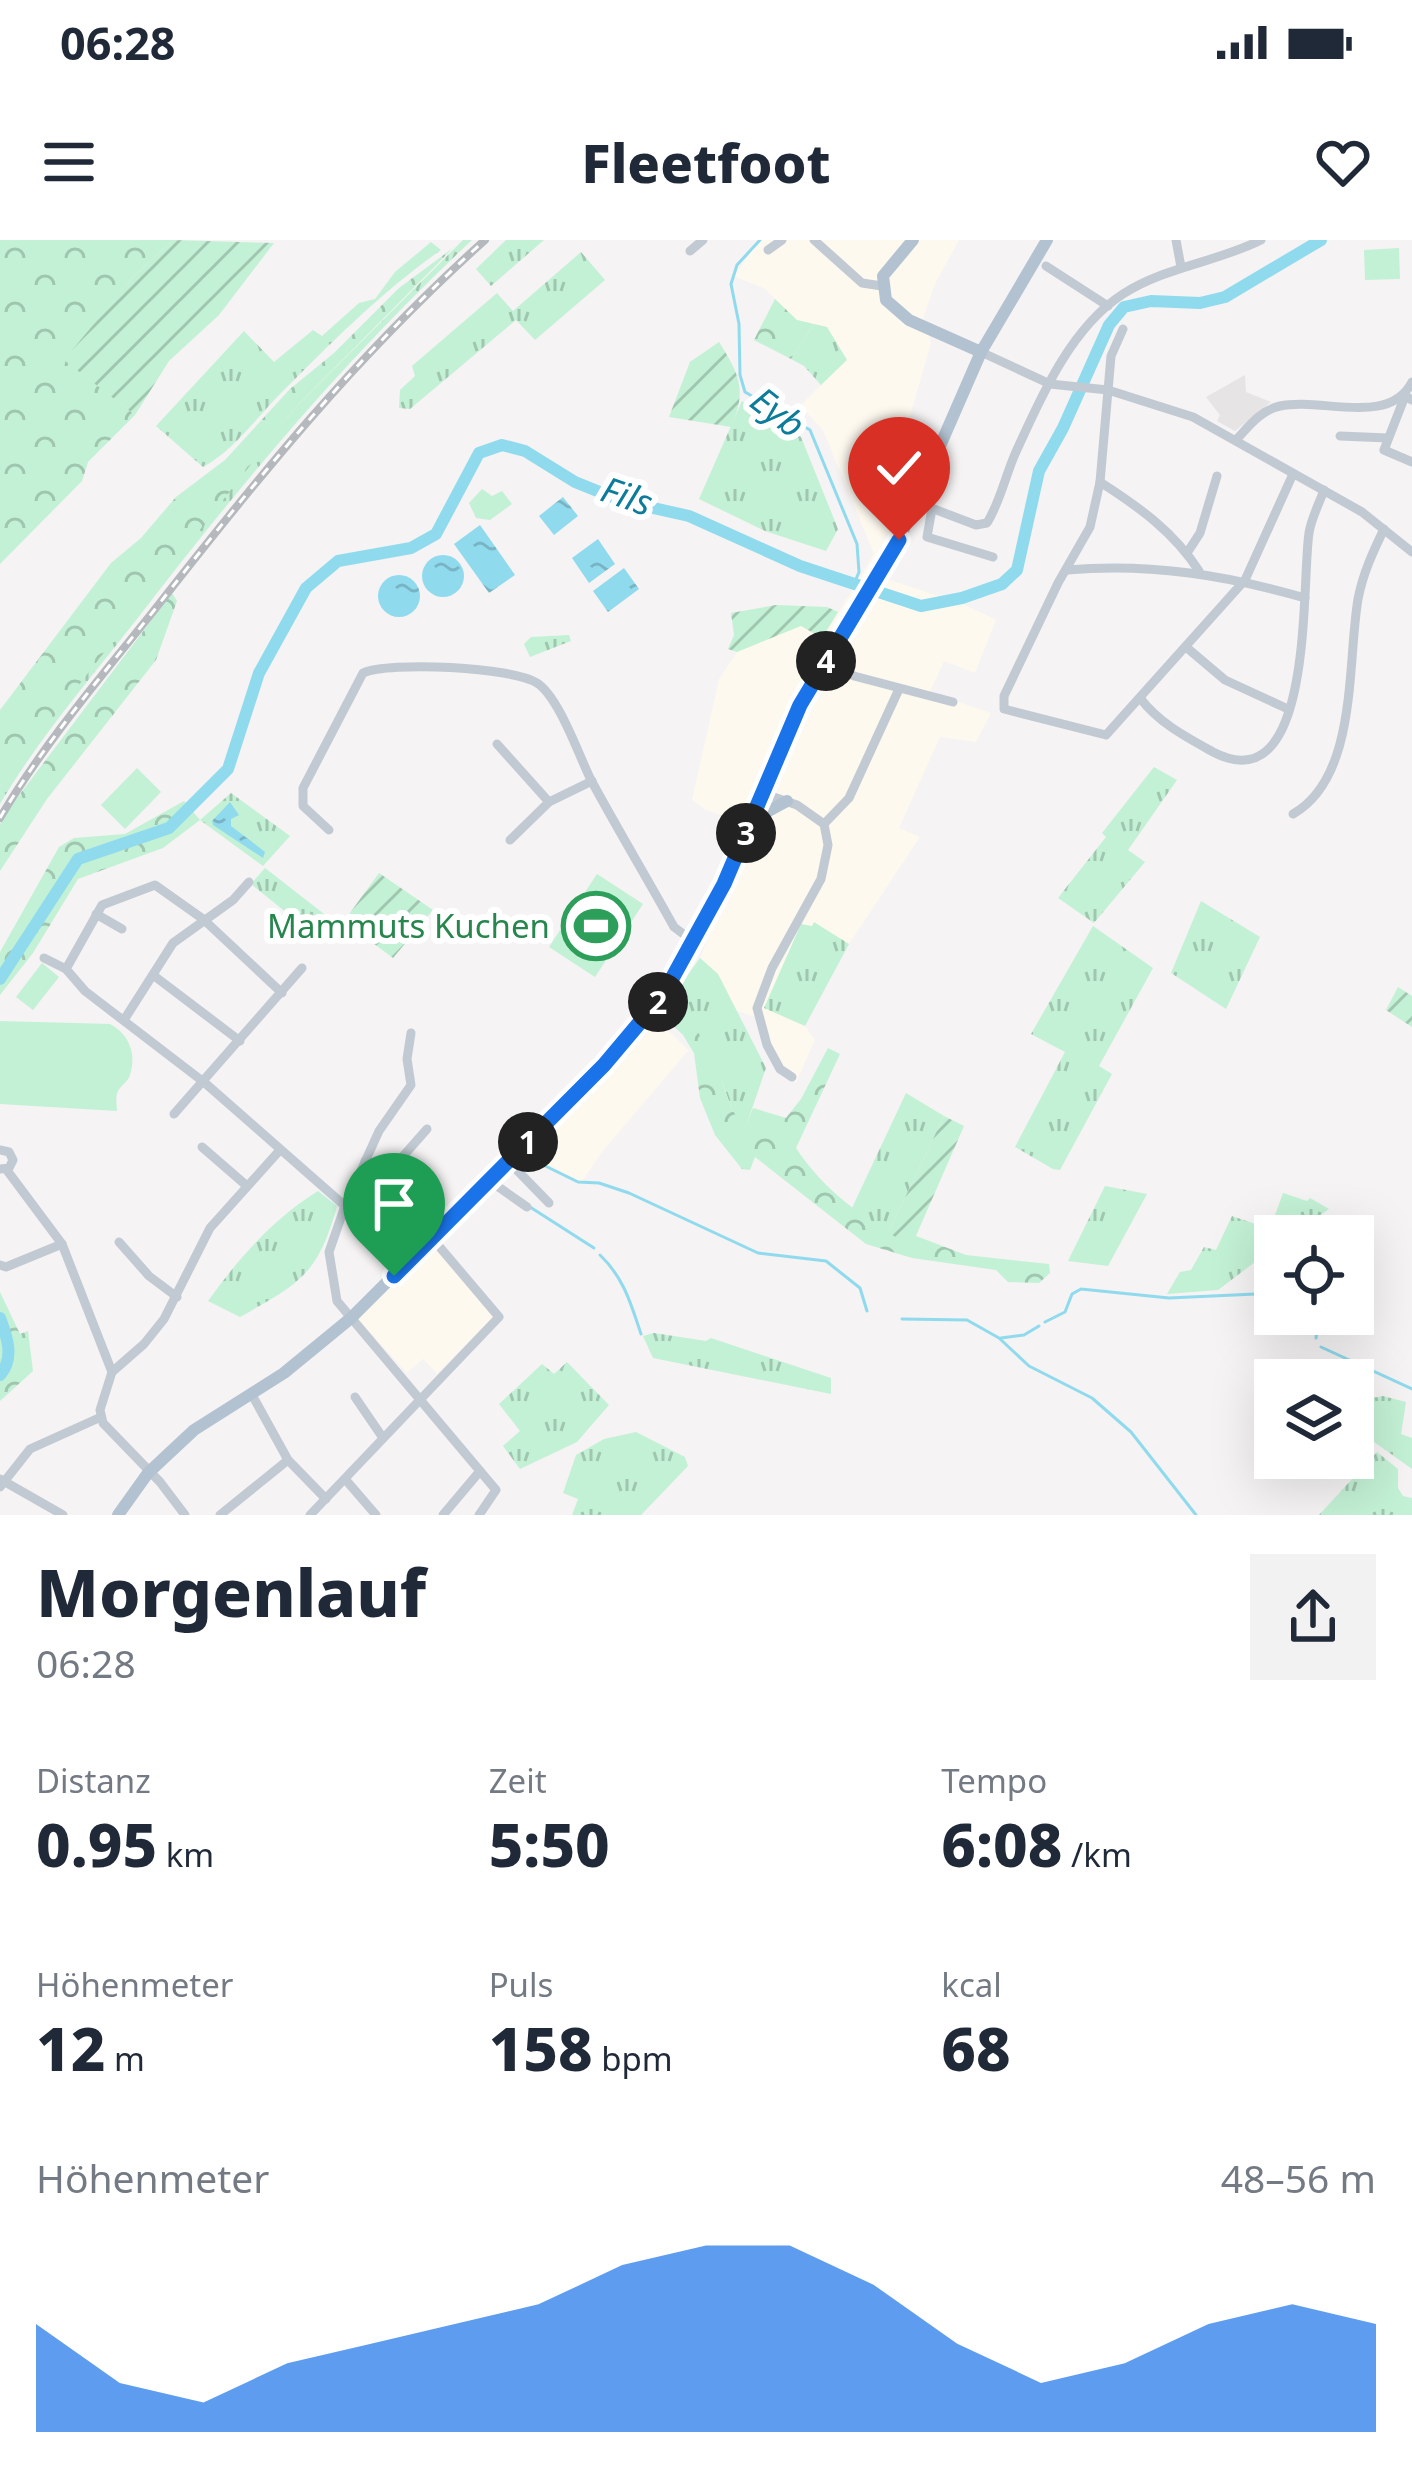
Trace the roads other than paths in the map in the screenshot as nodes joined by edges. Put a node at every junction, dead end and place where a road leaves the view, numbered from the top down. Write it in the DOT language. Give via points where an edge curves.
graph roads {
  1 [pos="703,240"];
  2 [pos="782,240"];
  3 [pos="814,240"];
  4 [pos="913,240"];
  5 [pos="1047,240"];
  6 [pos="1176,240"];
  7 [pos="1261,240"];
  8 [pos="768,250"];
  9 [pos="690,251"];
  10 [pos="1046,266"];
  11 [pos="1181,267"];
  12 [pos="882,286"];
  13 [pos="1108,305"];
  14 [pos="1123,329"];
  15 [pos="982,352"];
  16 [pos="1412,382"];
  17 [pos="1050,384"];
  18 [pos="1108,390"];
  19 [pos="1408,398"];
  20 [pos="1340,436"];
  21 [pos="1388,438"];
  22 [pos="1236,440"];
  23 [pos="1412,462"];
  24 [pos="1293,474"];
  25 [pos="1217,476"];
  26 [pos="1100,482"];
  27 [pos="1324,490"];
  28 [pos="1384,529"];
  29 [pos="1412,552"];
  30 [pos="1187,553"];
  31 [pos="993,557"];
  32 [pos="1067,570"];
  33 [pos="1199,572"];
  34 [pos="1245,580"];
  35 [pos="1305,598"];
  36 [pos="1186,647"];
  37 [pos="825,662"];
  38 [pos="899,688"];
  39 [pos="1140,698"];
  40 [pos="953,702"];
  41 [pos="1288,710"];
  42 [pos="497,744"];
  43 [pos="592,781"];
  44 [pos="763,793"];
  45 [pos="549,802"];
  46 [pos="788,802"];
  47 [pos="1293,814"];
  48 [pos="751,821"];
  49 [pos="824,824"];
  50 [pos="329,830"];
  51 [pos="510,840"];
  52 [pos="249,882"];
  53 [pos="96,914"];
  54 [pos="203,919"];
  55 [pos="122,929"];
  56 [pos="694,942"];
  57 [pos="44,958"];
  58 [pos="302,968"];
  59 [pos="66,969"];
  60 [pos="153,975"];
  61 [pos="282,993"];
  62 [pos="124,1020"];
  63 [pos="411,1033"];
  64 [pos="240,1041"];
  65 [pos="792,1077"];
  66 [pos="205,1083"];
  67 [pos="174,1114"];
  68 [pos="428,1129"];
  69 [pos="202,1147"];
  70 [pos="0,1150"];
  71 [pos="280,1150"];
  72 [pos="365,1161"];
  73 [pos="509,1162"];
  74 [pos="3,1169"];
  75 [pos="490,1180"];
  76 [pos="247,1186"];
  77 [pos="549,1203"];
  78 [pos="345,1206"];
  79 [pos="527,1207"];
  80 [pos="432,1238"];
  81 [pos="118,1242"];
  82 [pos="62,1244"];
  83 [pos="0,1265"];
  84 [pos="177,1297"];
  85 [pos="351,1318"];
  86 [pos="112,1372"];
  87 [pos="251,1394"];
  88 [pos="355,1397"];
  89 [pos="422,1399"];
  90 [pos="101,1418"];
  91 [pos="383,1438"];
  92 [pos="288,1460"];
  93 [pos="480,1471"];
  94 [pos="148,1473"];
  95 [pos="344,1479"];
  96 [pos="2,1482"];
  97 [pos="326,1499"];
  98 [pos="48,1511"];
  99 [pos="63,1515"];
  100 [pos="118,1515"];
  101 [pos="185,1515"];
  102 [pos="220,1515"];
  103 [pos="310,1515"];
  104 [pos="376,1515"];
  105 [pos="443,1515"];
  106 [pos="479,1515"];
  1 -- 9 [label="street"];
  2 -- 8 [label="street"];
  3 -- 12 [label="street" via="862,283"];
  4 -- 12 [label="main road"];
  5 -- 15 [label="main road"];
  6 -- 11 [label="street"];
  7 -- 11 [label="street"];
  10 -- 13 [label="street"];
  11 -- 13 [label="street"];
  12 -- 15 [label="main road" via="898,314"];
  13 -- 17 [label="street"];
  14 -- 18 [label="street"];
  15 -- 17 [label="street"];
  15 -- 37 [label="main road" via="908,521"];
  16 -- 19 [label="street"];
  17 -- 18 [label="street"];
  17 -- 31 [label="street" via="987,523 929,508 927,537"];
  18 -- 22 [label="street"];
  18 -- 26 [label="street"];
  19 -- 21 [label="street"];
  19 -- 22 [label="street" via="1278,406"];
  20 -- 21 [label="street"];
  21 -- 23 [label="street" via="1384,450"];
  22 -- 24 [label="street"];
  24 -- 27 [label="street"];
  24 -- 34 [label="street"];
  25 -- 30 [label="street"];
  26 -- 30 [label="street"];
  26 -- 32 [label="street" via="1090,527"];
  27 -- 28 [label="street"];
  27 -- 35 [label="street" via="1309,530"];
  28 -- 29 [label="street"];
  28 -- 47 [label="street" via="1364,569 1348,710 1331,766 1312,802"];
  30 -- 33 [label="street"];
  32 -- 33 [label="street"];
  32 -- 39 [label="street" via="1004,709 1106,734"];
  33 -- 34 [label="street"];
  34 -- 35 [label="street"];
  34 -- 36 [label="street"];
  35 -- 41 [label="street" via="1304,647"];
  36 -- 39 [label="street"];
  36 -- 41 [label="street" via="1225,680"];
  37 -- 38 [label="street"];
  37 -- 44 [label="main road"];
  38 -- 40 [label="street"];
  38 -- 49 [label="street" via="849,798"];
  39 -- 41 [label="street" via="1155,717 1240,762 1268,754"];
  42 -- 45 [label="street"];
  43 -- 45 [label="street"];
  43 -- 50 [label="street" via="537,683 435,666 371,670 356,681 303,788 303,806"];
  43 -- 56 [label="street" via="674,927"];
  44 -- 46 [label="street"];
  44 -- 48 [label="main road"];
  45 -- 51 [label="street"];
  46 -- 48 [label="main road"];
  46 -- 49 [label="street"];
  48 -- 56 [label="main road"];
  49 -- 65 [label="street" via="821,879 757,1008 766,1046"];
  52 -- 54 [label="street"];
  53 -- 54 [label="street" via="106,901 155,885"];
  53 -- 55 [label="street"];
  53 -- 59 [label="street"];
  54 -- 60 [label="street" via="173,943"];
  54 -- 61 [label="street"];
  56 -- 73 [label="main road" via="642,1023"];
  57 -- 59 [label="street"];
  58 -- 61 [label="street"];
  59 -- 62 [label="street"];
  60 -- 62 [label="street"];
  60 -- 64 [label="street"];
  61 -- 64 [label="street"];
  62 -- 66 [label="street"];
  63 -- 72 [label="street" via="411,1085"];
  64 -- 66 [label="street"];
  66 -- 67 [label="street"];
  66 -- 71 [label="street"];
  68 -- 72 [label="street" via="390,1171"];
  69 -- 76 [label="street"];
  70 -- 74 [label="street" via="12,1157"];
  71 -- 76 [label="street"];
  71 -- 78 [label="street"];
  72 -- 78 [label="street"];
  73 -- 75 [label="main road"];
  73 -- 77 [label="street"];
  74 -- 82 [label="street"];
  75 -- 79 [label="street"];
  75 -- 80 [label="main road"];
  76 -- 84 [label="street" via="210,1228"];
  78 -- 85 [label="street" via="328,1252 336,1299"];
  80 -- 85 [label="main road"];
  80 -- 89 [label="street" via="497,1310 496,1322"];
  81 -- 84 [label="street"];
  82 -- 83 [label="street"];
  82 -- 86 [label="street"];
  84 -- 86 [label="street"];
  85 -- 87 [label="main road"];
  85 -- 89 [label="street"];
  86 -- 90 [label="street"];
  87 -- 92 [label="street"];
  87 -- 94 [label="main road" via="205,1420"];
  88 -- 91 [label="street"];
  89 -- 91 [label="street"];
  89 -- 93 [label="street"];
  90 -- 94 [label="street"];
  90 -- 96 [label="street" via="30,1448"];
  91 -- 95 [label="street"];
  92 -- 97 [label="street"];
  92 -- 102 [label="street"];
  93 -- 105 [label="street"];
  93 -- 106 [label="street" via="496,1490"];
  94 -- 100 [label="main road"];
  94 -- 101 [label="street"];
  95 -- 97 [label="street"];
  95 -- 104 [label="street"];
  96 -- 98 [label="street"];
  97 -- 103 [label="street"];
  98 -- 99 [label="street"];
}
